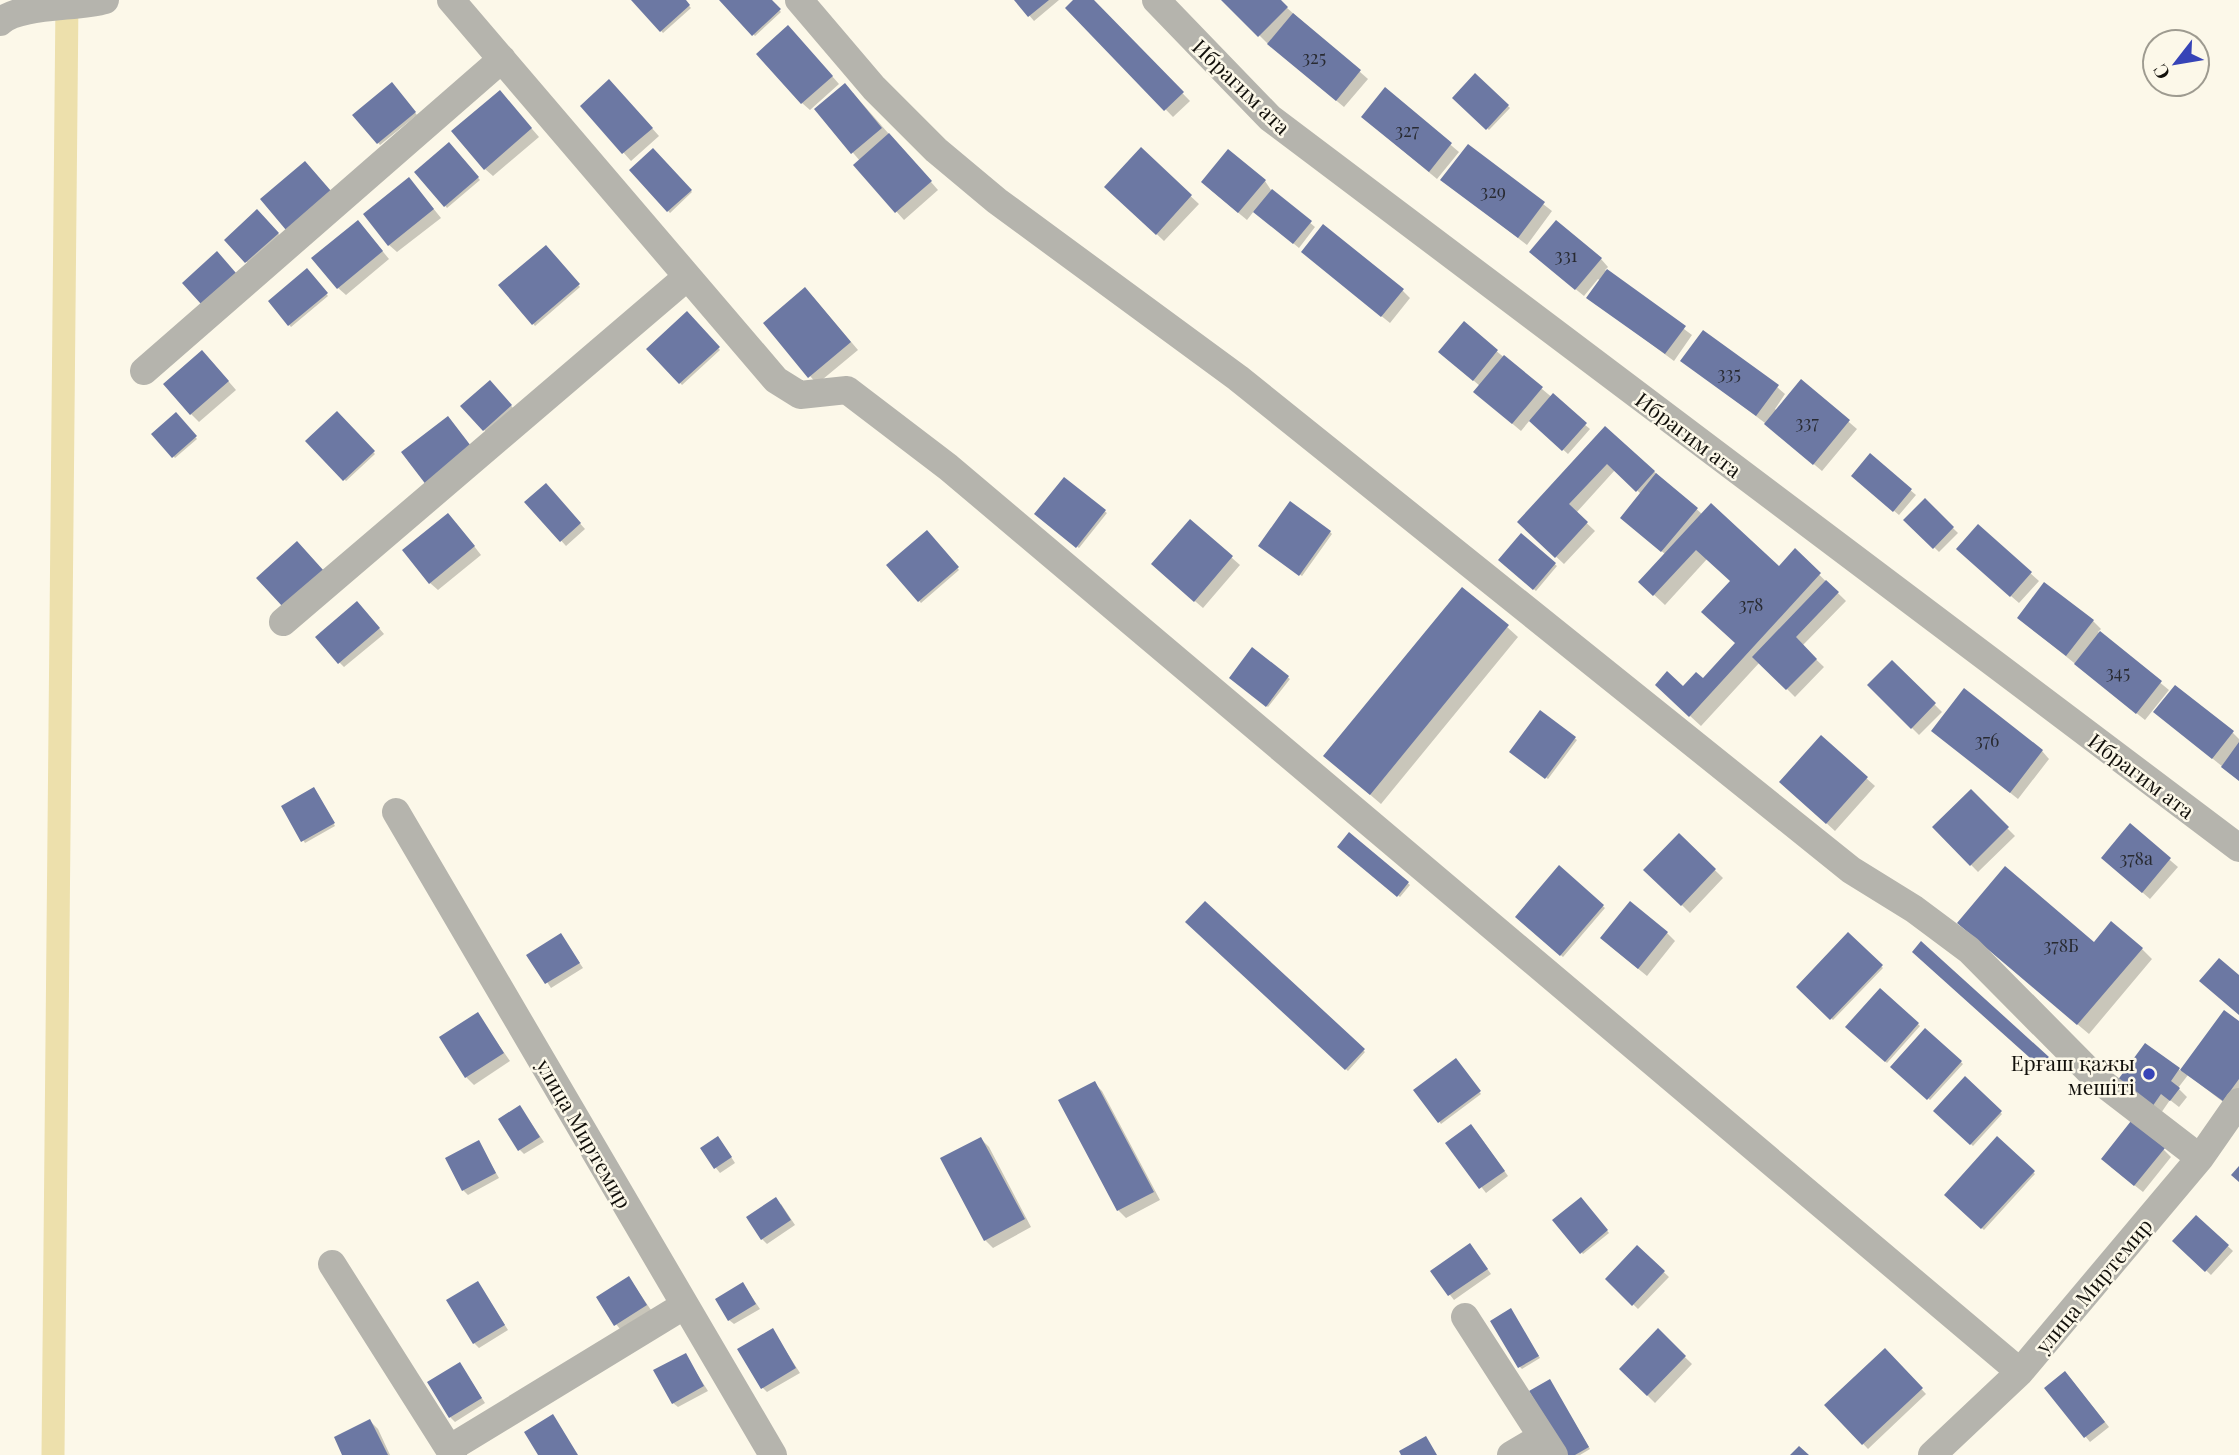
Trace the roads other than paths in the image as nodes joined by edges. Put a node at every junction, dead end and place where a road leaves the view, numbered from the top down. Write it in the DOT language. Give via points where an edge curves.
graph roads {
  1 [pos="451,0"];
  2 [pos="799,0"];
  3 [pos="1156,0"];
  4 [pos="94,3"];
  5 [pos="0,22"];
  6 [pos="502,59"];
  7 [pos="687,277"];
  8 [pos="144,370"];
  9 [pos="283,622"];
  10 [pos="396,813"];
  11 [pos="2239,848"];
  12 [pos="2239,1102"];
  13 [pos="2200,1158"];
  14 [pos="332,1264"];
  15 [pos="685,1305"];
  16 [pos="1465,1317"];
  17 [pos="2020,1372"];
  18 [pos="1548,1446"];
  19 [pos="451,1452"];
  20 [pos="773,1455"];
  21 [pos="1511,1455"];
  22 [pos="1932,1455"];
  1 -- 6 [label="street"];
  2 -- 13 [label="street" via="874,88 936,150 997,201 1238,378 1851,870 1969,950 2096,1078"];
  3 -- 11 [label="street, Ибрагим ата" via="1270,118"];
  4 -- 5 [label="street" via="41,8"];
  6 -- 7 [label="street"];
  6 -- 8 [label="street"];
  7 -- 9 [label="street"];
  7 -- 17 [label="street" via="776,380 800,396 847,390 948,467"];
  10 -- 15 [label="street, улица Миртемир"];
  12 -- 13 [label="street, улица Миртемир"];
  13 -- 17 [label="street, улица Миртемир"];
  14 -- 19 [label="street"];
  15 -- 19 [label="street"];
  15 -- 20 [label="street, улица Миртемир"];
  16 -- 18 [label="street"];
  17 -- 22 [label="street, улица Миртемир"];
  18 -- 21 [label="street"];
}
